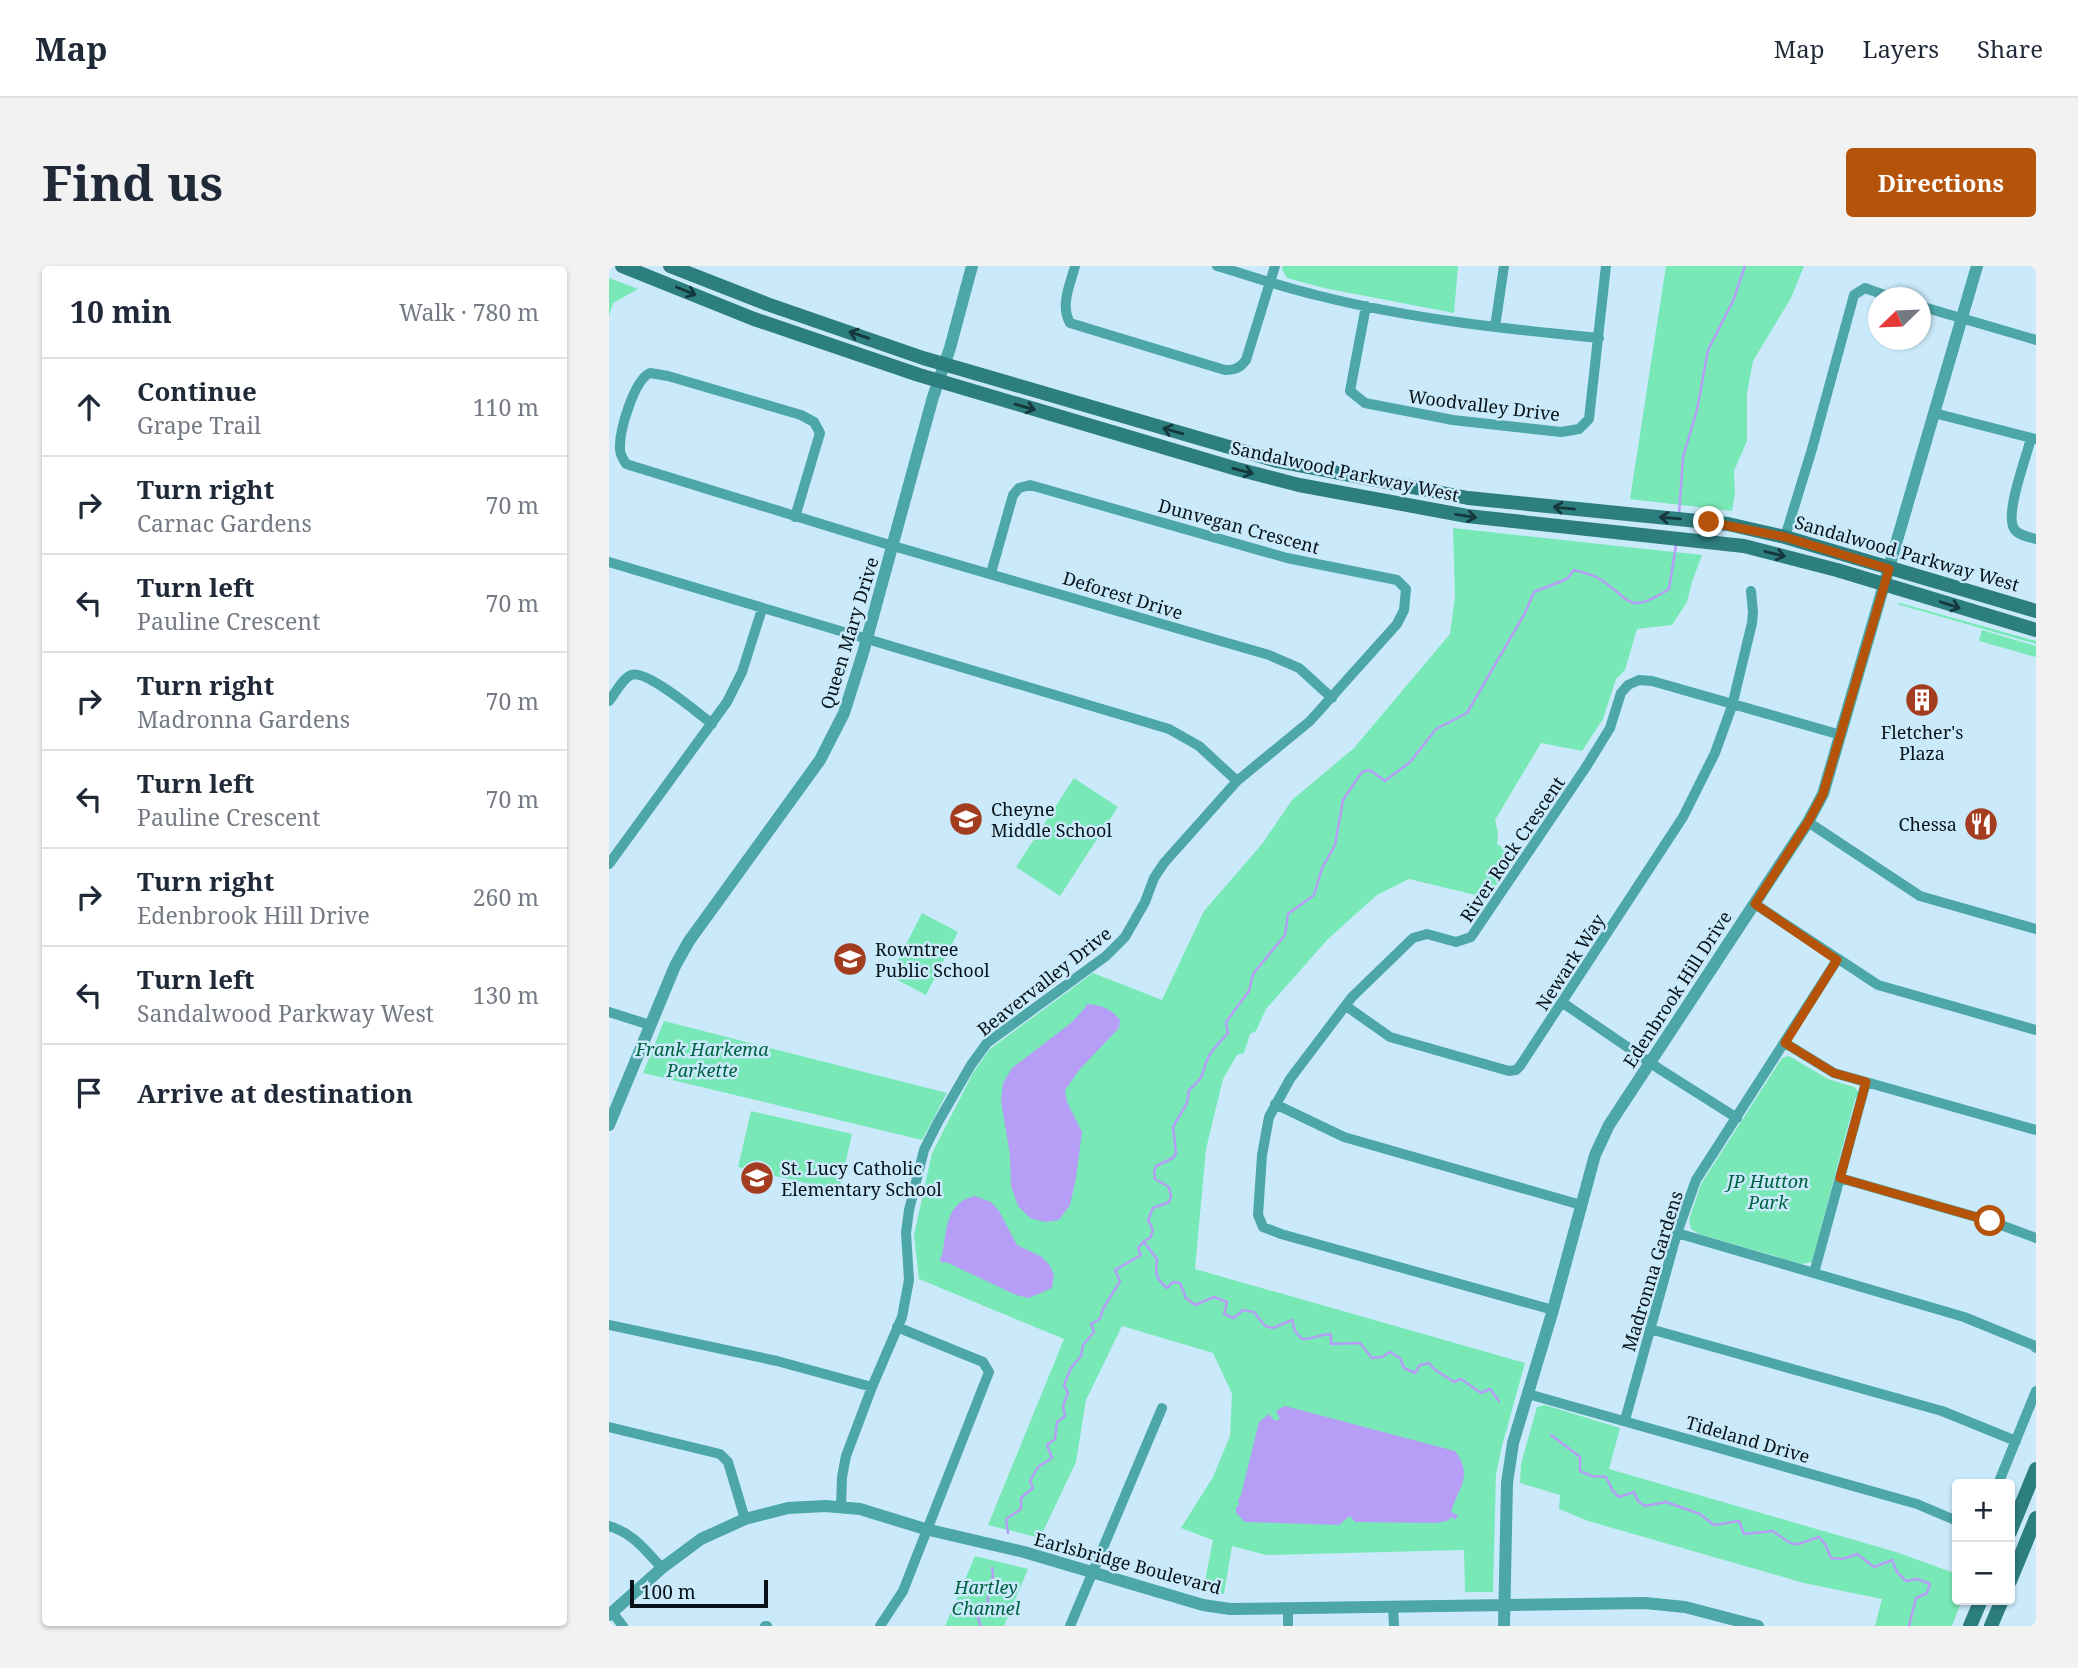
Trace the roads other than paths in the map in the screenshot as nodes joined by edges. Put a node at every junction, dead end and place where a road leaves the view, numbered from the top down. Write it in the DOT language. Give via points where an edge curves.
graph roads {
  1 [pos="622,266"];
  2 [pos="670,266"];
  3 [pos="972,266"];
  4 [pos="1076,266"];
  5 [pos="1217,266"];
  6 [pos="1275,266"];
  7 [pos="1504,266"];
  8 [pos="1606,266"];
  9 [pos="1977,266"];
  10 [pos="1271,281"];
  11 [pos="1868,289"];
  12 [pos="1366,306"];
  13 [pos="1931,309"];
  14 [pos="1961,319"];
  15 [pos="1495,327"];
  16 [pos="1599,338"];
  17 [pos="2036,340"];
  18 [pos="945,364"];
  19 [pos="939,381"];
  20 [pos="1934,412"];
  21 [pos="2034,439"];
  22 [pos="795,517"];
  23 [pos="1785,537"];
  24 [pos="2036,539"];
  25 [pos="893,546"];
  26 [pos="609,562"];
  27 [pos="1889,569"];
  28 [pos="991,573"];
  29 [pos="1885,584"];
  30 [pos="1751,591"];
  31 [pos="762,609"];
  32 [pos="2036,611"];
  33 [pos="2036,630"];
  34 [pos="867,639"];
  35 [pos="1332,698"];
  36 [pos="609,701"];
  37 [pos="1732,706"];
  38 [pos="712,724"];
  39 [pos="1841,735"];
  40 [pos="1237,781"];
  41 [pos="1808,822"];
  42 [pos="609,864"];
  43 [pos="1755,904"];
  44 [pos="2036,929"];
  45 [pos="1837,960"];
  46 [pos="1563,1003"];
  47 [pos="1346,1006"];
  48 [pos="609,1012"];
  49 [pos="650,1025"];
  50 [pos="2036,1030"];
  51 [pos="1785,1043"];
  52 [pos="1650,1063"];
  53 [pos="1866,1082"];
  54 [pos="1275,1104"];
  55 [pos="1737,1118"];
  56 [pos="609,1125"];
  57 [pos="2036,1130"];
  58 [pos="1840,1178"];
  59 [pos="1581,1205"];
  60 [pos="1677,1233"];
  61 [pos="2036,1238"];
  62 [pos="1814,1273"];
  63 [pos="1553,1310"];
  64 [pos="609,1325"];
  65 [pos="897,1327"];
  66 [pos="1650,1329"];
  67 [pos="2036,1349"];
  68 [pos="872,1387"];
  69 [pos="2036,1391"];
  70 [pos="1528,1394"];
  71 [pos="1162,1408"];
  72 [pos="1625,1420"];
  73 [pos="609,1427"];
  74 [pos="2016,1441"];
  75 [pos="2036,1469"];
  76 [pos="2000,1479"];
  77 [pos="841,1507"];
  78 [pos="2036,1518"];
  79 [pos="745,1519"];
  80 [pos="1952,1519"];
  81 [pos="2015,1520"];
  82 [pos="609,1526"];
  83 [pos="925,1529"];
  84 [pos="662,1568"];
  85 [pos="2015,1569"];
  86 [pos="1093,1571"];
  87 [pos="1504,1603"];
  88 [pos="1979,1605"];
  89 [pos="2000,1605"];
  90 [pos="1393,1606"];
  91 [pos="1287,1608"];
  92 [pos="611,1614"];
  93 [pos="1742,1624"];
  94 [pos="623,1626"];
  95 [pos="880,1626"];
  96 [pos="1070,1626"];
  97 [pos="1288,1626"];
  98 [pos="1394,1626"];
  99 [pos="1504,1626"];
  100 [pos="1758,1626"];
  101 [pos="1970,1626"];
  102 [pos="1991,1626"];
  1 -- 19 [label="main road, Sandalwood Parkway West, one-way" via="754,319"];
  18 -- 2 [label="main road, Sandalwood Parkway West, one-way"];
  3 -- 18 [label="street, Queen Mary Drive"];
  4 -- 10 [label="street" via="1065,305 1070,323 1225,370 1246,360"];
  5 -- 10 [label="street"];
  6 -- 10 [label="street"];
  7 -- 15 [label="street"];
  8 -- 16 [label="street, Woodvalley Drive"];
  9 -- 14 [label="street, Edenbrook Hill Drive"];
  10 -- 12 [label="street"];
  11 -- 23 [label="street" via="1854,295"];
  12 -- 15 [label="street"];
  12 -- 16 [label="street, Woodvalley Drive" via="1350,391 1365,403 1453,420 1562,432 1580,429 1589,419"];
  13 -- 14 [label="street"];
  14 -- 17 [label="street"];
  14 -- 20 [label="street, Edenbrook Hill Drive"];
  15 -- 16 [label="street"];
  18 -- 19 [label="street, Queen Mary Drive"];
  23 -- 18 [label="main road, Sandalwood Parkway West, one-way" via="1709,522 1468,498 1277,461"];
  19 -- 25 [label="street, Queen Mary Drive"];
  19 -- 29 [label="main road, Sandalwood Parkway West, one-way" via="1299,485 1467,516 1765,551"];
  20 -- 21 [label="street"];
  20 -- 27 [label="street, Edenbrook Hill Drive"];
  21 -- 24 [label="street" via="2011,513 2016,532"];
  22 -- 22 [label="street, Deforest Drive" via="818,443 820,433 814,422 668,376 650,373 642,378 621,437 626,464"];
  22 -- 25 [label="street, Deforest Drive"];
  23 -- 27 [label="main road, Sandalwood Parkway West"];
  25 -- 28 [label="street, Deforest Drive"];
  25 -- 34 [label="street, Queen Mary Drive"];
  26 -- 31 [label="street"];
  27 -- 29 [label="street, Edenbrook Hill Drive"];
  27 -- 32 [label="main road, Sandalwood Parkway West"];
  28 -- 35 [label="street, Deforest Drive" via="1269,655 1299,668"];
  28 -- 35 [label="street, Dunvegan Crescent" via="1013,495 1030,485 1287,558 1397,580 1406,589 1397,624"];
  29 -- 33 [label="main road, Sandalwood Parkway West, one-way"];
  29 -- 39 [label="street, Edenbrook Hill Drive"];
  30 -- 37 [label="street, Newark Way" via="1752,623"];
  31 -- 34 [label="street"];
  31 -- 38 [label="street" via="743,673"];
  34 -- 40 [label="street" via="1169,729 1199,746"];
  34 -- 49 [label="street, Queen Mary Drive" via="849,701 827,748 689,941"];
  35 -- 40 [label="street, Dunvegan Crescent"];
  36 -- 38 [label="street" via="625,679 640,674"];
  37 -- 39 [label="street, River Rock Crescent"];
  37 -- 46 [label="street, Newark Way" via="1716,753 1683,817"];
  37 -- 47 [label="street, River Rock Crescent" via="1652,681 1628,685 1586,767 1471,937 1456,942 1427,934 1413,938"];
  38 -- 42 [label="street"];
  39 -- 41 [label="street, Edenbrook Hill Drive" via="1823,794"];
  40 -- 65 [label="street, Beavervalley Drive" via="1164,863 1125,937 987,1043 971,1065 925,1150 909,1210 909,1279"];
  41 -- 43 [label="street, Edenbrook Hill Drive"];
  41 -- 44 [label="street" via="1920,895"];
  43 -- 45 [label="street"];
  43 -- 52 [label="street, Edenbrook Hill Drive"];
  45 -- 50 [label="street" via="1878,985"];
  45 -- 51 [label="street, Madronna Gardens"];
  46 -- 47 [label="street, Newark Way" via="1520,1066 1509,1071 1389,1037"];
  46 -- 52 [label="street"];
  47 -- 54 [label="street, River Rock Crescent"];
  48 -- 49 [label="street"];
  49 -- 56 [label="street, Queen Mary Drive"];
  51 -- 53 [label="street" via="1834,1073"];
  51 -- 55 [label="street, Madronna Gardens"];
  52 -- 55 [label="street"];
  52 -- 59 [label="street, Edenbrook Hill Drive" via="1604,1135"];
  53 -- 57 [label="street"];
  53 -- 58 [label="street"];
  54 -- 59 [label="street" via="1344,1137"];
  54 -- 63 [label="street, River Rock Crescent" via="1262,1155 1258,1215 1263,1227"];
  55 -- 60 [label="street, Madronna Gardens" via="1696,1180"];
  58 -- 61 [label="street"];
  58 -- 62 [label="street"];
  59 -- 63 [label="street, Edenbrook Hill Drive"];
  60 -- 62 [label="street"];
  60 -- 66 [label="street, Madronna Gardens"];
  62 -- 67 [label="street" via="1964,1317"];
  63 -- 70 [label="street, Edenbrook Hill Drive"];
  64 -- 68 [label="street" via="777,1361"];
  65 -- 68 [label="street, Beavervalley Drive"];
  65 -- 83 [label="street" via="983,1362 989,1372"];
  66 -- 72 [label="street, Madronna Gardens"];
  66 -- 74 [label="street" via="1942,1410"];
  68 -- 77 [label="street, Beavervalley Drive" via="846,1456"];
  69 -- 74 [label="street"];
  70 -- 72 [label="street, Tideland Drive"];
  70 -- 87 [label="street, Edenbrook Hill Drive" via="1507,1483"];
  71 -- 86 [label="street"];
  72 -- 80 [label="street, Tideland Drive" via="1917,1504"];
  73 -- 79 [label="street" via="720,1454 728,1462"];
  74 -- 76 [label="street"];
  75 -- 81 [label="main road"];
  77 -- 79 [label="street, Earlsbridge Boulevard" via="788,1508"];
  77 -- 83 [label="street, Earlsbridge Boulevard"];
  78 -- 85 [label="main road"];
  79 -- 84 [label="street, Earlsbridge Boulevard" via="701,1539"];
  82 -- 84 [label="street" via="623,1530"];
  83 -- 86 [label="street, Earlsbridge Boulevard"];
  83 -- 95 [label="street" via="902,1591"];
  84 -- 92 [label="street, Earlsbridge Boulevard"];
  86 -- 91 [label="street, Earlsbridge Boulevard" via="1203,1605"];
  86 -- 96 [label="street"];
  87 -- 90 [label="street, Earlsbridge Boulevard"];
  87 -- 93 [label="street, Earlsbridge Boulevard" via="1645,1603 1685,1607"];
  87 -- 99 [label="street, Edenbrook Hill Drive"];
  88 -- 101 [label="main road"];
  89 -- 102 [label="main road"];
  90 -- 91 [label="street, Earlsbridge Boulevard"];
  90 -- 98 [label="street"];
  91 -- 97 [label="street"];
  92 -- 94 [label="street"];
  93 -- 100 [label="street, Earlsbridge Boulevard"];
}
